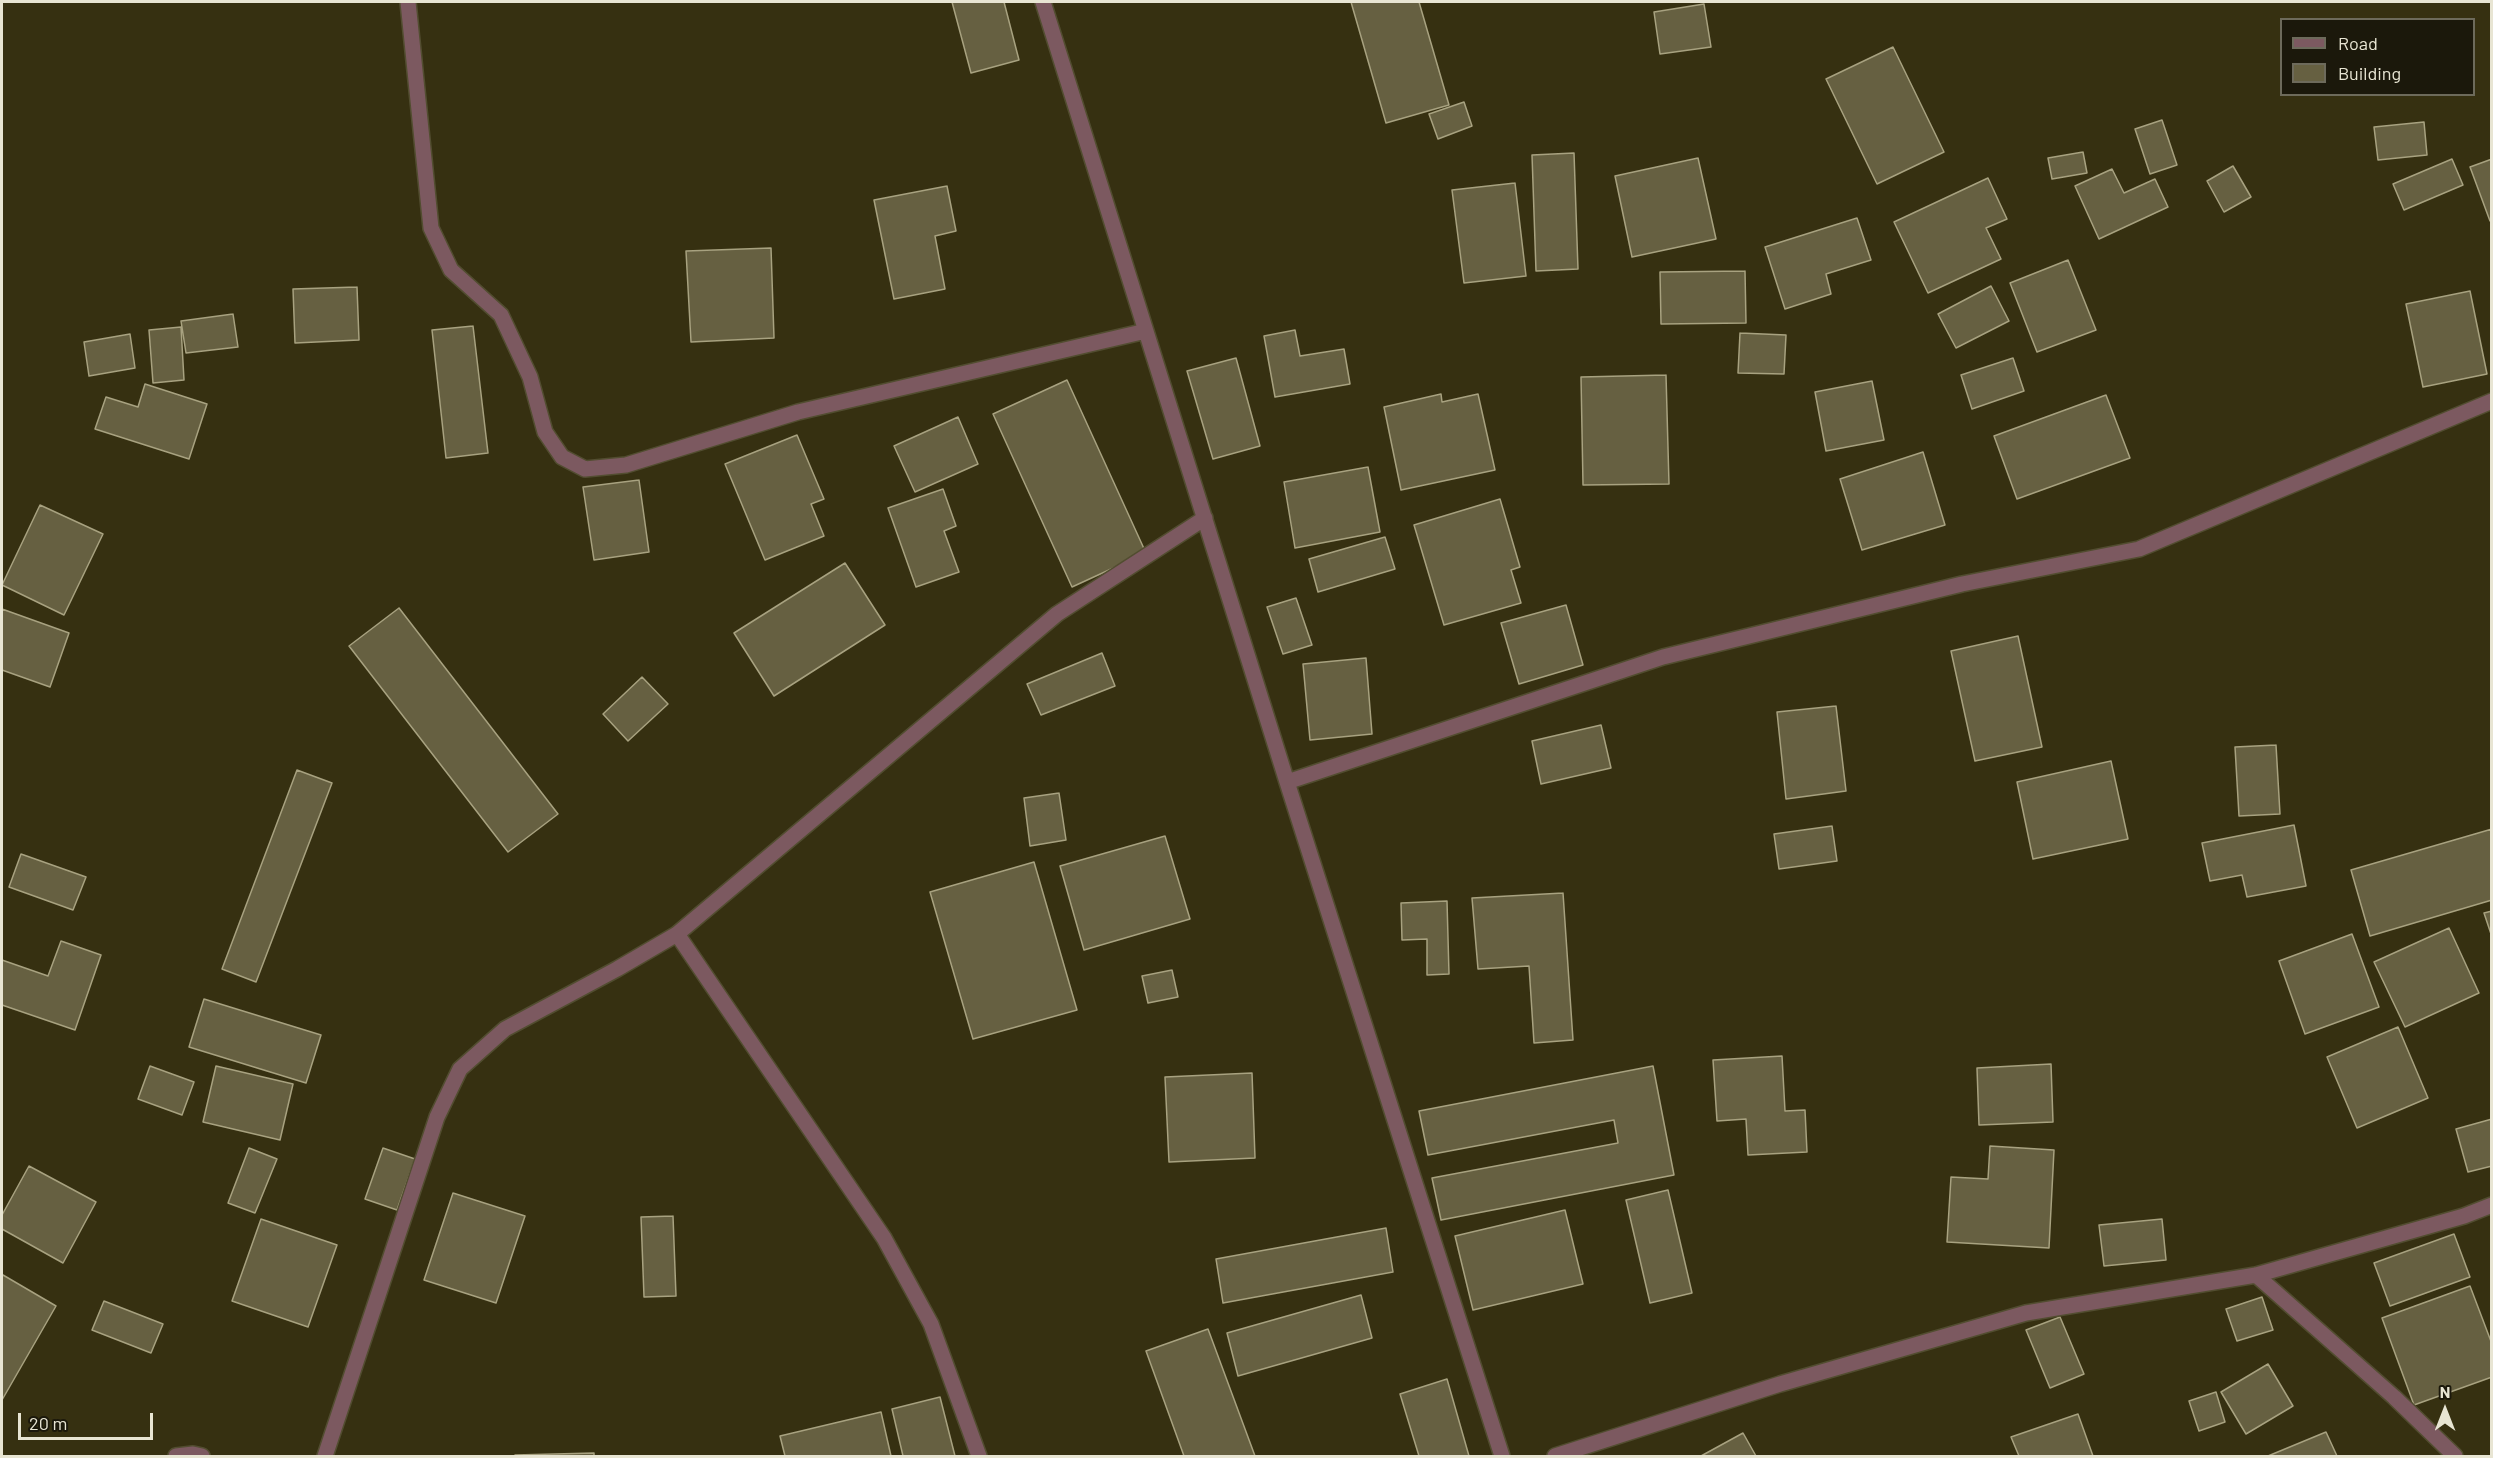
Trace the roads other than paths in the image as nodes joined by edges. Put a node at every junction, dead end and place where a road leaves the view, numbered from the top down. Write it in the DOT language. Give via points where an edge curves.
graph roads {
  1 [pos="408,2"];
  2 [pos="1043,2"];
  3 [pos="1146,331"];
  4 [pos="2492,401"];
  5 [pos="1205,518"];
  6 [pos="1287,782"];
  7 [pos="677,934"];
  8 [pos="2492,1204"];
  9 [pos="2256,1275"];
  10 [pos="176,1456"];
  11 [pos="202,1456"];
  12 [pos="325,1456"];
  13 [pos="979,1456"];
  14 [pos="1502,1456"];
  15 [pos="1555,1456"];
  16 [pos="2455,1456"];
  1 -- 3 [label="street" via="432,228 452,270 501,315 530,376 545,432 562,457 585,469 626,465 798,412"];
  2 -- 3 [label="street"];
  3 -- 5 [label="street"];
  4 -- 6 [label="street" via="2139,549 1962,584 1663,657"];
  5 -- 6 [label="street"];
  5 -- 7 [label="street" via="1057,614"];
  6 -- 14 [label="street"];
  7 -- 12 [label="street" via="505,1029 460,1069 437,1117"];
  7 -- 13 [label="street" via="884,1238 931,1324"];
  8 -- 9 [label="street" via="2464,1216"];
  9 -- 15 [label="street" via="2026,1313 1780,1384"];
  9 -- 16 [label="street" via="2394,1396"];
  10 -- 11 [label="street"];
}
